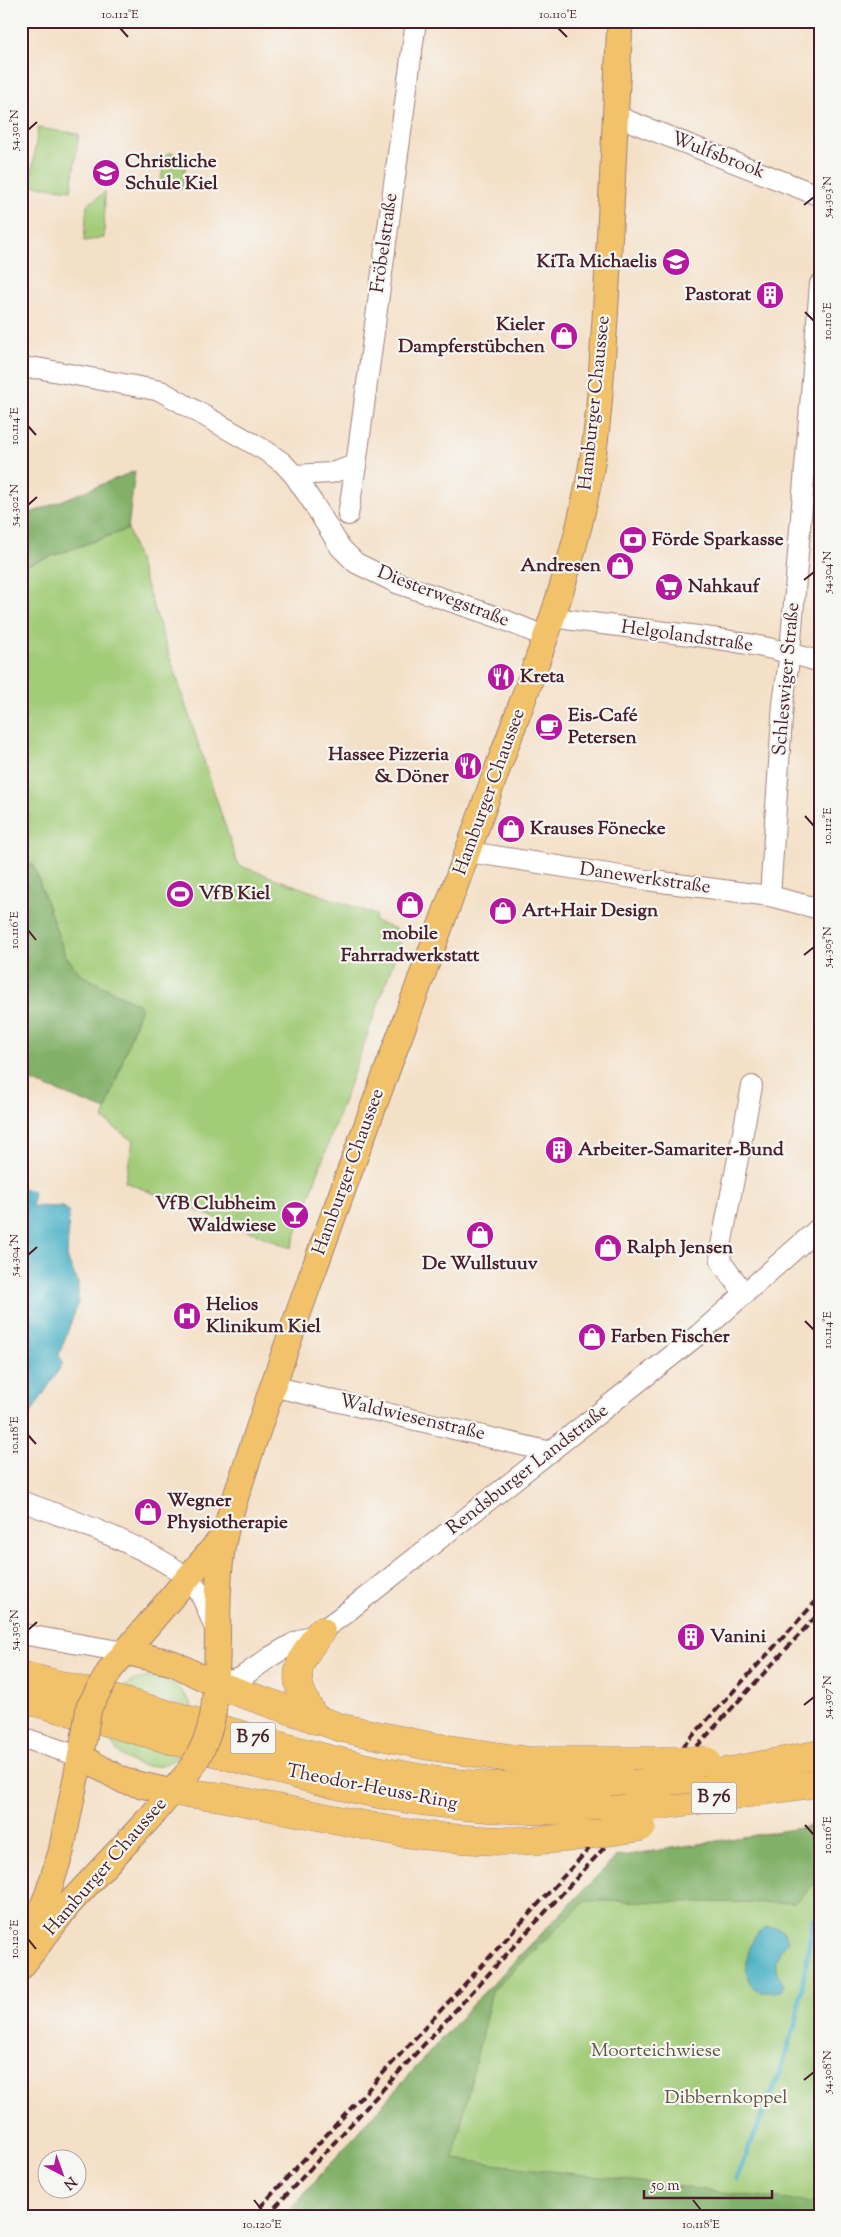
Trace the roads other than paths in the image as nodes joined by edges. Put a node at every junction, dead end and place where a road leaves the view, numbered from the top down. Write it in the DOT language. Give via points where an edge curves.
graph roads {
  1 [pos="416,21"];
  2 [pos="620,21"];
  3 [pos="616,116"];
  4 [pos="820,196"];
  5 [pos="820,284"];
  6 [pos="21,369"];
  7 [pos="356,465"];
  8 [pos="294,475"];
  9 [pos="348,515"];
  10 [pos="549,627"];
  11 [pos="790,652"];
  12 [pos="820,662"];
  13 [pos="468,852"];
  14 [pos="770,896"];
  15 [pos="820,909"];
  16 [pos="752,1086"];
  17 [pos="820,1227"];
  18 [pos="745,1294"];
  19 [pos="272,1386"];
  20 [pos="551,1452"];
  21 [pos="21,1501"];
  22 [pos="224,1534"];
  23 [pos="187,1579"];
  24 [pos="321,1631"];
  25 [pos="216,1632"];
  26 [pos="21,1634"];
  27 [pos="118,1661"];
  28 [pos="21,1675"];
  29 [pos="215,1696"];
  30 [pos="21,1698"];
  31 [pos="316,1720"];
  32 [pos="21,1737"];
  33 [pos="82,1748"];
  34 [pos="820,1754"];
  35 [pos="697,1770"];
  36 [pos="180,1782"];
  37 [pos="820,1783"];
  38 [pos="766,1791"];
  39 [pos="21,1955"];
  40 [pos="21,1967"];
  1 -- 7 [label="street, Fröbelstraße"];
  2 -- 3 [label="main road, Hamburger Chaussee"];
  3 -- 4 [label="street, Wulfsbrook"];
  3 -- 10 [label="main road, Hamburger Chaussee" via="594,451 575,545"];
  5 -- 11 [label="street, Schleswiger Straße"];
  6 -- 8 [label="street, Diesterwegstraße" via="37,368 161,391 266,451"];
  7 -- 8 [label="street" via="331,473"];
  7 -- 9 [label="street, Fröbelstraße"];
  8 -- 10 [label="street, Diesterwegstraße" via="340,547 356,563 397,583 500,618"];
  10 -- 11 [label="street, Helgolandstraße"];
  10 -- 13 [label="main road, Hamburger Chaussee"];
  11 -- 12 [label="street, Helgolandstraße"];
  11 -- 14 [label="street, Schleswiger Straße" via="783,704"];
  13 -- 14 [label="street, Danewerkstraße"];
  13 -- 19 [label="main road, Hamburger Chaussee"];
  14 -- 15 [label="street, Danewerkstraße"];
  16 -- 18 [label="street" via="720,1251 721,1262"];
  17 -- 18 [label="street, Rendsburger Landstraße"];
  18 -- 20 [label="street, Rendsburger Landstraße"];
  19 -- 20 [label="street, Waldwiesenstraße"];
  19 -- 22 [label="main road, Hamburger Chaussee"];
  20 -- 24 [label="street, Rendsburger Landstraße"];
  21 -- 23 [label="street" via="79,1522 157,1558"];
  22 -- 23 [label="main road, Hamburger Chaussee"];
  22 -- 25 [label="main road, Hamburger Chaussee"];
  23 -- 25 [label="street" via="197,1588"];
  23 -- 27 [label="main road, Hamburger Chaussee"];
  24 -- 29 [label="street, Rendsburger Landstraße" via="270,1657"];
  24 -- 31 [label="highway" via="304,1655 297,1681"];
  25 -- 29 [label="main road, Hamburger Chaussee"];
  26 -- 27 [label="street"];
  27 -- 29 [label="main road" via="173,1663"];
  27 -- 33 [label="main road, Hamburger Chaussee, bridge" via="89,1708"];
  28 -- 35 [label="highway, Theodor-Heuss-Ring / B 76, bridge" via="324,1758 441,1781 532,1788 633,1784"];
  29 -- 31 [label="highway"];
  29 -- 36 [label="main road, Hamburger Chaussee, bridge" via="212,1722 202,1752"];
  30 -- 38 [label="highway, Theodor-Heuss-Ring / B 76, bridge" via="270,1768 418,1801 475,1808 612,1810"];
  31 -- 35 [label="highway, bridge" via="388,1739 502,1758 555,1762 653,1761"];
  32 -- 33 [label="street"];
  33 -- 36 [label="main road, Hamburger Chaussee" via="124,1782"];
  33 -- 39 [label="main road, Hamburger Chaussee" via="61,1852 47,1896"];
  34 -- 35 [label="highway, Theodor-Heuss-Ring / B 76"];
  36 -- 38 [label="highway, bridge" via="215,1796 406,1833 531,1842 642,1827"];
  36 -- 40 [label="main road, Hamburger Chaussee" via="69,1904"];
  37 -- 38 [label="highway, Theodor-Heuss-Ring"];
}
